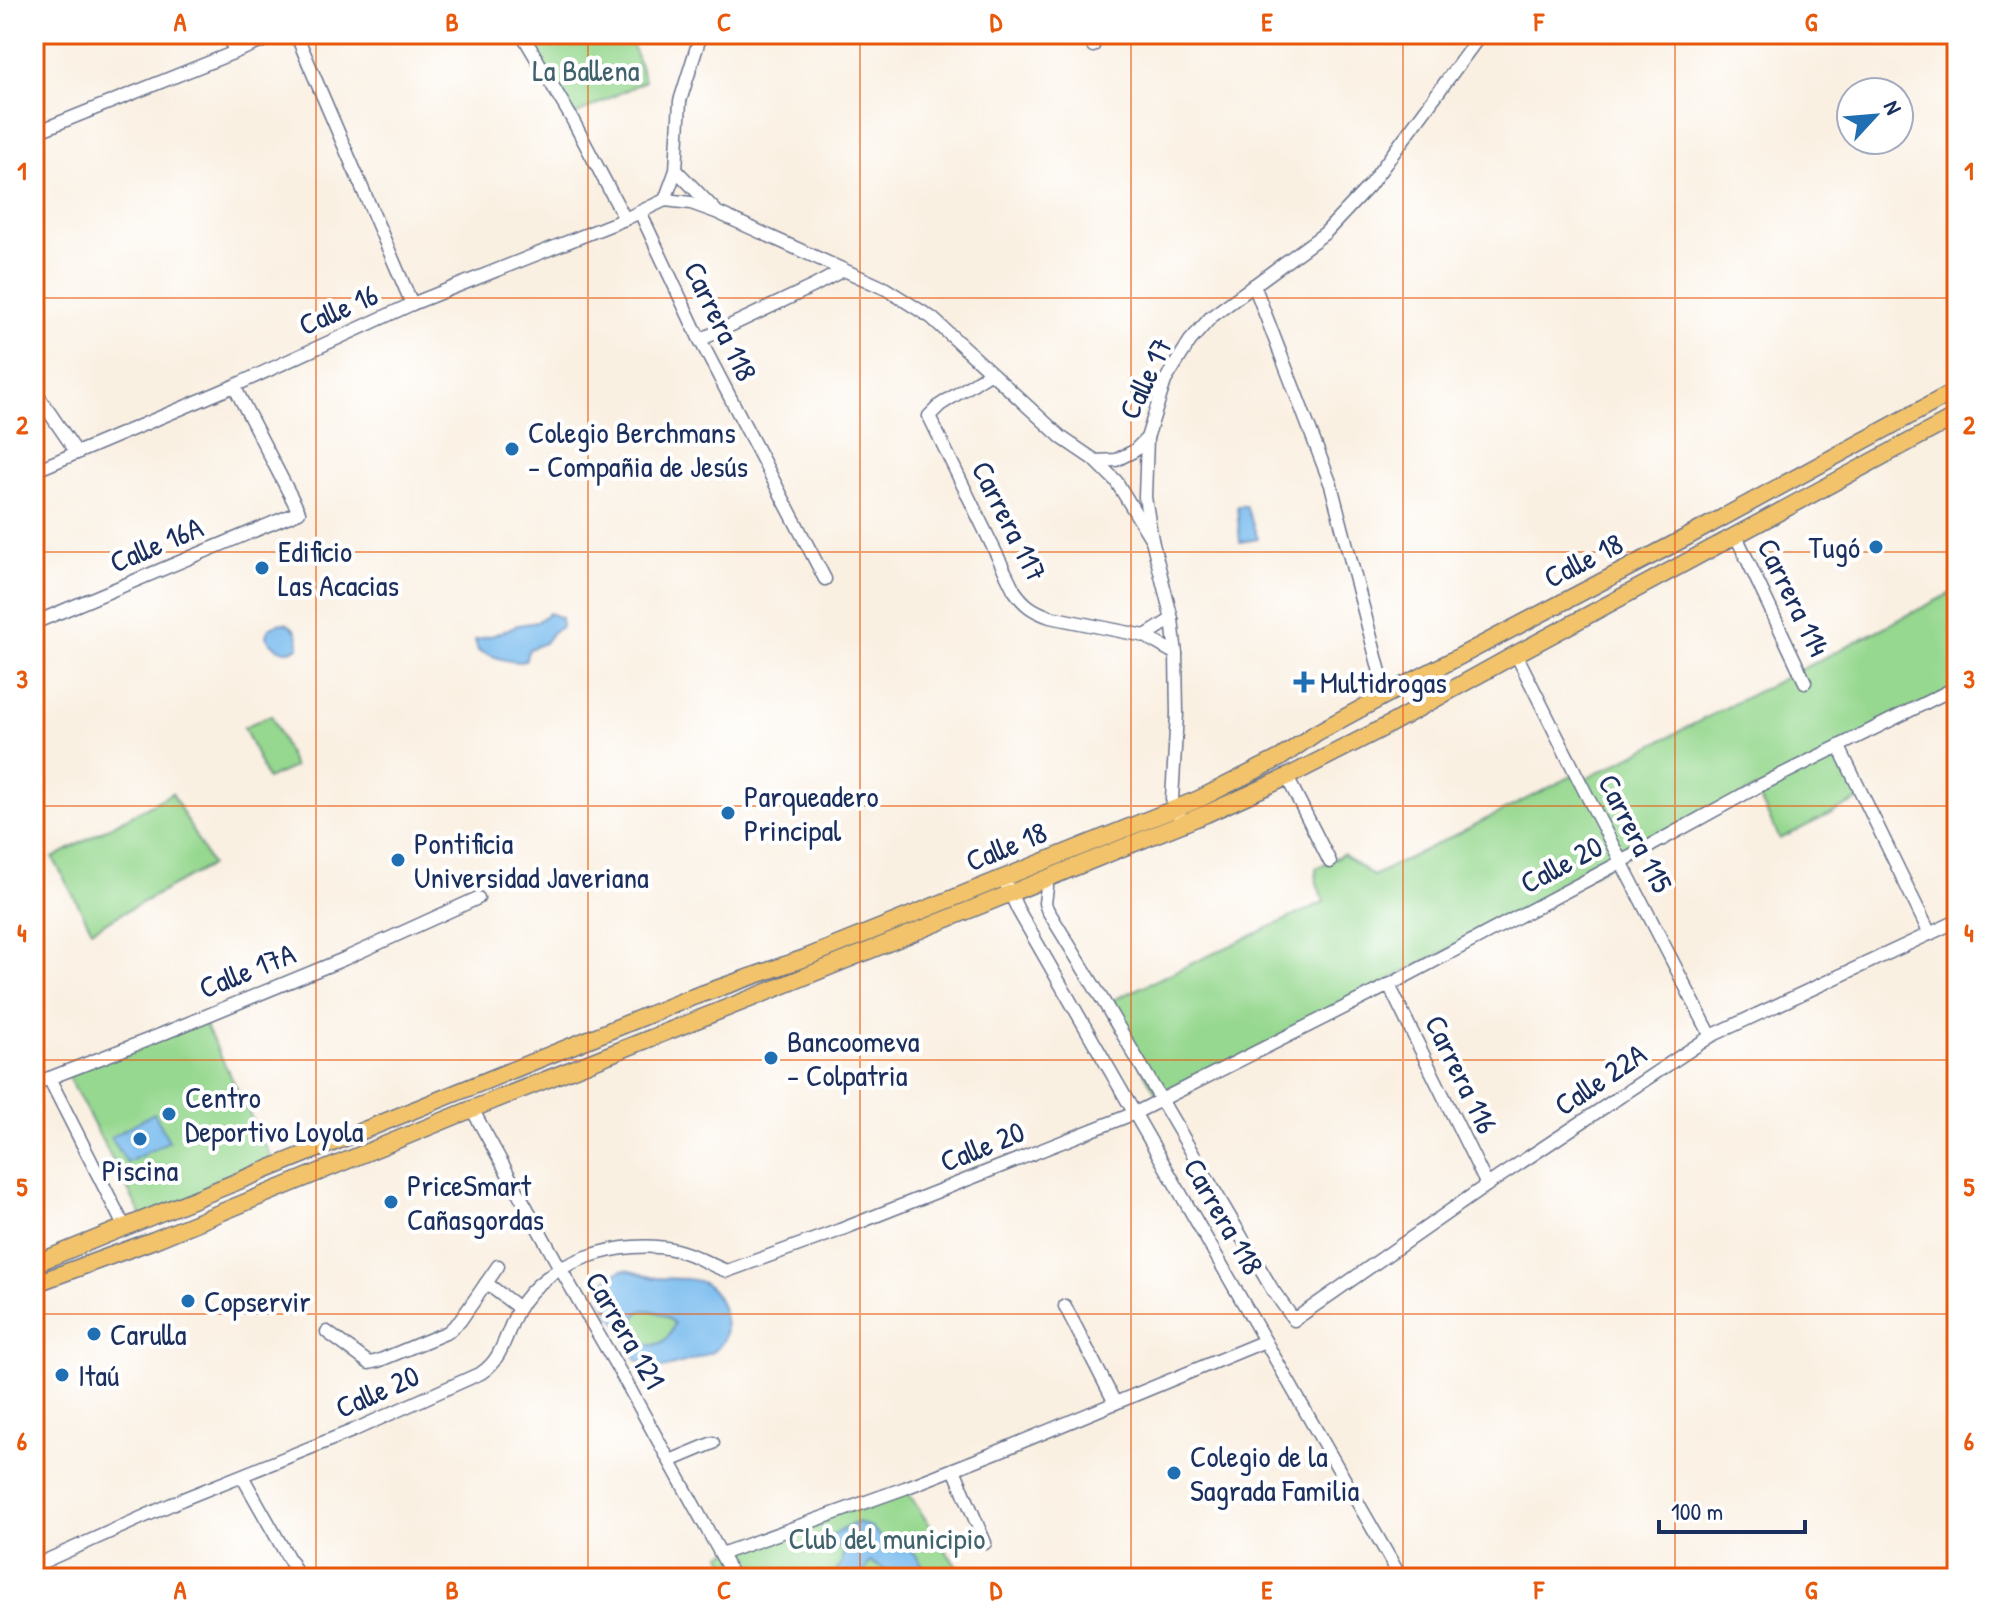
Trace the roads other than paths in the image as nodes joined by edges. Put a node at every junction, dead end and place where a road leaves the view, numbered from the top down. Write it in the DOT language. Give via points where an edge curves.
graph roads {
  1 [pos="225,34"];
  2 [pos="280,34"];
  3 [pos="296,34"];
  4 [pos="522,34"];
  5 [pos="1481,34"];
  6 [pos="703,36"];
  7 [pos="236,51"];
  8 [pos="34,133"];
  9 [pos="676,170"];
  10 [pos="665,200"];
  11 [pos="640,212"];
  12 [pos="716,212"];
  13 [pos="625,219"];
  14 [pos="843,270"];
  15 [pos="1254,285"];
  16 [pos="412,304"];
  17 [pos="700,340"];
  18 [pos="990,373"];
  19 [pos="234,386"];
  20 [pos="34,390"];
  21 [pos="1957,390"];
  22 [pos="1957,416"];
  23 [pos="1147,438"];
  24 [pos="77,453"];
  25 [pos="1096,461"];
  26 [pos="34,471"];
  27 [pos="1736,536"];
  28 [pos="1152,540"];
  29 [pos="825,579"];
  30 [pos="1172,619"];
  31 [pos="34,623"];
  32 [pos="1145,636"];
  33 [pos="1176,654"];
  34 [pos="1516,654"];
  35 [pos="1805,682"];
  36 [pos="1957,687"];
  37 [pos="1386,695"];
  38 [pos="1839,747"];
  39 [pos="1287,777"];
  40 [pos="1180,816"];
  41 [pos="1330,862"];
  42 [pos="1621,862"];
  43 [pos="1007,885"];
  44 [pos="1047,887"];
  45 [pos="478,898"];
  46 [pos="1957,921"];
  47 [pos="1930,934"];
  48 [pos="1389,985"];
  49 [pos="1711,1036"];
  50 [pos="49,1078"];
  51 [pos="34,1084"];
  52 [pos="1160,1100"];
  53 [pos="472,1109"];
  54 [pos="1135,1113"];
  55 [pos="1487,1185"];
  56 [pos="125,1228"];
  57 [pos="34,1264"];
  58 [pos="498,1266"];
  59 [pos="560,1268"];
  60 [pos="486,1283"];
  61 [pos="34,1284"];
  62 [pos="1065,1306"];
  63 [pos="519,1308"];
  64 [pos="327,1332"];
  65 [pos="1265,1341"];
  66 [pos="1115,1403"];
  67 [pos="713,1443"];
  68 [pos="670,1461"];
  69 [pos="954,1469"];
  70 [pos="242,1476"];
  71 [pos="985,1543"];
  72 [pos="721,1554"];
  73 [pos="34,1566"];
  74 [pos="294,1568"];
  75 [pos="34,1573"];
  76 [pos="37,1578"];
  77 [pos="734,1578"];
  78 [pos="1401,1578"];
  1 -- 7 [label="street"];
  2 -- 7 [label="street"];
  3 -- 16 [label="street"];
  4 -- 13 [label="street"];
  5 -- 15 [label="street, Calle 17" via="1369,186 1325,233"];
  6 -- 9 [label="street" via="680,101"];
  7 -- 8 [label="street"];
  9 -- 10 [label="street"];
  9 -- 12 [label="street"];
  10 -- 11 [label="street, Calle 16"];
  10 -- 12 [label="street"];
  11 -- 13 [label="street, Calle 16"];
  11 -- 17 [label="street, Carrera 118"];
  12 -- 14 [label="street"];
  13 -- 16 [label="street, Calle 16"];
  14 -- 17 [label="street"];
  14 -- 18 [label="street" via="932,318"];
  15 -- 23 [label="street, Calle 17" via="1211,317 1190,341 1165,381"];
  15 -- 37 [label="street" via="1331,485"];
  16 -- 19 [label="street, Calle 16"];
  17 -- 29 [label="street, Carrera 118"];
  18 -- 25 [label="street" via="1062,438"];
  18 -- 32 [label="street, Carrera 117" via="929,416 1014,590 1023,604 1050,617"];
  19 -- 24 [label="street, Calle 16"];
  19 -- 31 [label="street, Calle 16A" via="299,512"];
  20 -- 24 [label="street"];
  21 -- 37 [label="main road, Calle 18"];
  22 -- 27 [label="main road, Calle 18"];
  23 -- 25 [label="street, Calle 17" via="1116,460"];
  23 -- 28 [label="street" via="1145,497"];
  24 -- 26 [label="street, Calle 16"];
  25 -- 28 [label="street" via="1116,481"];
  27 -- 34 [label="main road, Calle 18"];
  27 -- 35 [label="street, Carrera 114"];
  28 -- 30 [label="street"];
  30 -- 32 [label="street"];
  30 -- 33 [label="street"];
  32 -- 33 [label="street, Carrera 117"];
  33 -- 40 [label="street" via="1172,799"];
  34 -- 39 [label="main road, Calle 18"];
  34 -- 42 [label="street, Carrera 115"];
  36 -- 38 [label="street, Calle 20"];
  37 -- 40 [label="main road, Calle 18" via="1199,799"];
  38 -- 42 [label="street, Calle 20"];
  38 -- 47 [label="street"];
  39 -- 40 [label="main road, Calle 18"];
  39 -- 41 [label="street"];
  40 -- 43 [label="main road, Calle 18"];
  42 -- 48 [label="street, Calle 20"];
  42 -- 49 [label="street, Carrera 115"];
  43 -- 53 [label="main road, Calle 18" via="762,994"];
  43 -- 54 [label="street, Carrera 118"];
  43 -- 56 [label="main road, Calle 18" via="690,998"];
  44 -- 52 [label="street" via="1047,909"];
  45 -- 50 [label="street, Calle 17A" via="344,959"];
  46 -- 47 [label="street, Calle 22A"];
  47 -- 49 [label="street, Calle 22A"];
  48 -- 52 [label="street, Calle 20"];
  48 -- 55 [label="street, Carrera 116"];
  49 -- 55 [label="street, Calle 22A"];
  50 -- 51 [label="street, Calle 17A"];
  50 -- 56 [label="street"];
  52 -- 54 [label="street, Calle 20"];
  52 -- 55 [label="street, Calle 22A" via="1294,1320"];
  53 -- 59 [label="street, Carrera 121"];
  53 -- 61 [label="main road, Calle 18"];
  54 -- 59 [label="street, Calle 20" via="727,1271 693,1254 654,1246 625,1246"];
  54 -- 65 [label="street, Carrera 118"];
  56 -- 57 [label="main road, Calle 18"];
  58 -- 60 [label="street"];
  59 -- 63 [label="street, Calle 20"];
  59 -- 68 [label="street, Carrera 121"];
  60 -- 63 [label="street"];
  60 -- 64 [label="street" via="448,1332 378,1361 362,1360"];
  62 -- 66 [label="street"];
  63 -- 70 [label="street, Calle 20" via="491,1367"];
  65 -- 66 [label="street"];
  65 -- 78 [label="street, Carrera 118"];
  66 -- 69 [label="street"];
  67 -- 68 [label="street"];
  68 -- 72 [label="street, Carrera 121"];
  69 -- 71 [label="street"];
  69 -- 72 [label="street"];
  70 -- 73 [label="street, Calle 20"];
  70 -- 74 [label="street"];
  72 -- 77 [label="street, Carrera 121"];
  75 -- 76 [label="street"];
}
